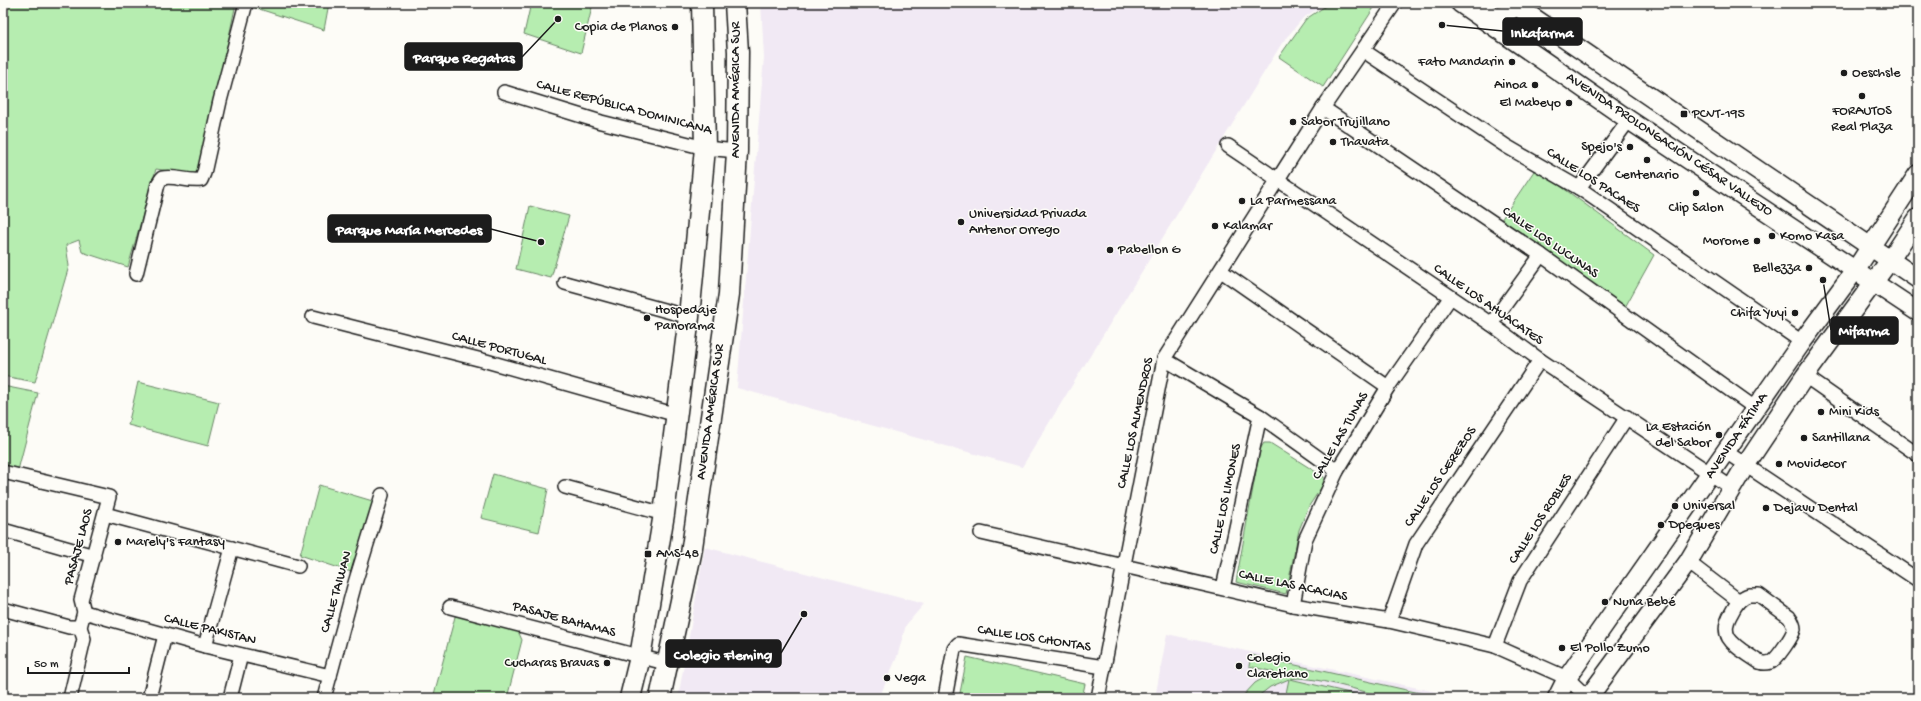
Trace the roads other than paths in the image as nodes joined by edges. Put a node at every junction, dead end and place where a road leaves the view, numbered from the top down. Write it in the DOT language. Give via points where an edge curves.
graph roads {
  1 [pos="246,3"];
  2 [pos="702,3"];
  3 [pos="735,3"];
  4 [pos="1395,3"];
  5 [pos="1460,3"];
  6 [pos="1473,3"];
  7 [pos="1513,4"];
  8 [pos="1550,31"];
  9 [pos="1364,51"];
  10 [pos="1531,52"];
  11 [pos="504,92"];
  12 [pos="1323,108"];
  13 [pos="1629,120"];
  14 [pos="1228,146"];
  15 [pos="705,148"];
  16 [pos="737,151"];
  17 [pos="1918,174"];
  18 [pos="1278,180"];
  19 [pos="1579,188"];
  20 [pos="1803,202"];
  21 [pos="1918,218"];
  22 [pos="1787,224"];
  23 [pos="1869,247"];
  24 [pos="1541,255"];
  25 [pos="1890,260"];
  26 [pos="1856,269"];
  27 [pos="1221,271"];
  28 [pos="136,274"];
  29 [pos="1918,279"];
  30 [pos="1872,282"];
  31 [pos="565,283"];
  32 [pos="1450,298"];
  33 [pos="1918,312"];
  34 [pos="313,317"];
  35 [pos="689,317"];
  36 [pos="1491,324"];
  37 [pos="1802,342"];
  38 [pos="1164,359"];
  39 [pos="1540,360"];
  40 [pos="1804,376"];
  41 [pos="1388,387"];
  42 [pos="1755,408"];
  43 [pos="676,415"];
  44 [pos="1260,416"];
  45 [pos="1627,417"];
  46 [pos="1726,452"];
  47 [pos="1918,454"];
  48 [pos="1746,466"];
  49 [pos="1337,471"];
  50 [pos="3,472"];
  51 [pos="1712,473"];
  52 [pos="565,486"];
  53 [pos="1732,488"];
  54 [pos="382,495"];
  55 [pos="105,514"];
  56 [pos="664,514"];
  57 [pos="3,530"];
  58 [pos="980,533"];
  59 [pos="232,548"];
  60 [pos="94,556"];
  61 [pos="1688,562"];
  62 [pos="1124,565"];
  63 [pos="298,566"];
  64 [pos="1918,580"];
  65 [pos="1223,588"];
  66 [pos="1739,601"];
  67 [pos="1293,605"];
  68 [pos="450,607"];
  69 [pos="3,609"];
  70 [pos="84,612"];
  71 [pos="1389,621"];
  72 [pos="80,627"];
  73 [pos="165,635"];
  74 [pos="205,646"];
  75 [pos="1495,646"];
  76 [pos="241,655"];
  77 [pos="640,657"];
  78 [pos="669,664"];
  79 [pos="1104,667"];
  80 [pos="330,676"];
  81 [pos="1567,678"];
  82 [pos="70,698"];
  83 [pos="149,698"];
  84 [pos="230,698"];
  85 [pos="324,698"];
  86 [pos="630,698"];
  87 [pos="660,698"];
  88 [pos="945,698"];
  89 [pos="1098,698"];
  90 [pos="1557,698"];
  91 [pos="1588,698"];
  1 -- 28 [label="street" via="204,173 201,180 162,178 158,184"];
  2 -- 15 [label="main road"];
  3 -- 16 [label="main road, AVENIDA AMÉRICA SUR" via="738,52"];
  4 -- 9 [label="street, CALLE LOS ALMENDROS"];
  5 -- 10 [label="main road, AVENIDA PROLONGACIÓN CÉSAR VALLEJO"];
  6 -- 7 [label="main road" via="1490,16 1498,17 1507,13"];
  7 -- 8 [label="main road, AVENIDA PROLONGACIÓN CÉSAR VALLEJO"];
  8 -- 10 [label="main road" via="1532,34 1529,39"];
  8 -- 20 [label="main road, AVENIDA PROLONGACIÓN CÉSAR VALLEJO"];
  9 -- 12 [label="street, CALLE LOS ALMENDROS"];
  9 -- 19 [label="street, CALLE LOS PACAES" via="1506,146"];
  10 -- 13 [label="main road, AVENIDA PROLONGACIÓN CÉSAR VALLEJO"];
  11 -- 15 [label="street, CALLE REPÚBLICA DOMINICANA" via="601,122"];
  12 -- 18 [label="street, CALLE LOS ALMENDROS"];
  12 -- 24 [label="street, CALLE LOS LUCUNAS"];
  13 -- 19 [label="street"];
  13 -- 22 [label="main road, AVENIDA PROLONGACIÓN CÉSAR VALLEJO"];
  14 -- 18 [label="street, CALLE LOS AHUACATES"];
  15 -- 16 [label="street, CALLE REPÚBLICA DOMINICANA"];
  15 -- 35 [label="main road"];
  16 -- 78 [label="main road, AVENIDA AMÉRICA SUR" via="729,294 691,554"];
  17 -- 23 [label="main road, AVENIDA FÁTIMA"];
  18 -- 27 [label="street, CALLE LOS ALMENDROS"];
  18 -- 32 [label="street, CALLE LOS AHUACATES"];
  19 -- 37 [label="street, CALLE LOS PACAES"];
  20 -- 22 [label="main road" via="1805,213 1796,223"];
  20 -- 23 [label="main road, AVENIDA PROLONGACIÓN CÉSAR VALLEJO"];
  21 -- 25 [label="main road, AVENIDA FÁTIMA"];
  22 -- 26 [label="main road, AVENIDA PROLONGACIÓN CÉSAR VALLEJO"];
  23 -- 25 [label="main road, AVENIDA PROLONGACIÓN CÉSAR VALLEJO"];
  23 -- 26 [label="main road, AVENIDA FÁTIMA"];
  24 -- 36 [label="street"];
  24 -- 42 [label="street, CALLE LOS LUCUNAS"];
  25 -- 29 [label="main road, AVENIDA PROLONGACIÓN CÉSAR VALLEJO"];
  25 -- 30 [label="main road, AVENIDA FÁTIMA"];
  26 -- 30 [label="main road, AVENIDA PROLONGACIÓN CÉSAR VALLEJO"];
  26 -- 37 [label="main road, AVENIDA FÁTIMA"];
  27 -- 38 [label="street, CALLE LOS ALMENDROS"];
  27 -- 41 [label="street"];
  30 -- 33 [label="main road, AVENIDA PROLONGACIÓN CÉSAR VALLEJO"];
  30 -- 40 [label="main road, AVENIDA FÁTIMA"];
  31 -- 35 [label="street"];
  32 -- 36 [label="street, CALLE LOS AHUACATES"];
  32 -- 41 [label="street, CALLE LAS TUNAS"];
  34 -- 43 [label="street, CALLE PORTUGAL" via="486,361"];
  35 -- 43 [label="main road"];
  36 -- 39 [label="street, CALLE LOS AHUACATES"];
  37 -- 42 [label="main road, AVENIDA FÁTIMA"];
  38 -- 44 [label="street"];
  38 -- 62 [label="street, CALLE LOS ALMENDROS"];
  39 -- 45 [label="street, CALLE LOS AHUACATES"];
  39 -- 71 [label="street, CALLE LOS CEREZOS" via="1416,544"];
  40 -- 47 [label="street"];
  40 -- 48 [label="main road, AVENIDA FÁTIMA"];
  41 -- 49 [label="street, CALLE LAS TUNAS"];
  42 -- 46 [label="main road, AVENIDA FÁTIMA"];
  43 -- 56 [label="main road"];
  44 -- 49 [label="street"];
  44 -- 65 [label="street, CALLE LOS LIMONES"];
  45 -- 51 [label="street, CALLE LOS AHUACATES"];
  45 -- 75 [label="street, CALLE LOS ROBLES" via="1520,580"];
  46 -- 48 [label="street"];
  46 -- 51 [label="main road, AVENIDA FÁTIMA"];
  48 -- 53 [label="main road, AVENIDA FÁTIMA"];
  48 -- 64 [label="street"];
  49 -- 67 [label="street, CALLE LAS TUNAS" via="1305,540"];
  50 -- 55 [label="street, PASAJE LAOS" via="109,497"];
  51 -- 53 [label="street, CALLE LOS AHUACATES"];
  51 -- 81 [label="main road, AVENIDA FÁTIMA"];
  52 -- 56 [label="street"];
  53 -- 61 [label="main road, AVENIDA FÁTIMA"];
  54 -- 80 [label="street, CALLE TAIWAN"];
  55 -- 59 [label="street"];
  55 -- 60 [label="street, PASAJE LAOS"];
  56 -- 77 [label="main road"];
  57 -- 60 [label="street"];
  58 -- 62 [label="street, CALLE LAS ACACIAS"];
  59 -- 63 [label="street"];
  59 -- 74 [label="street"];
  60 -- 70 [label="street, PASAJE LAOS" via="81,600"];
  61 -- 66 [label="street"];
  61 -- 91 [label="main road, AVENIDA FÁTIMA"];
  62 -- 65 [label="street, CALLE LAS ACACIAS"];
  62 -- 79 [label="street, CALLE LOS ALMENDROS"];
  65 -- 67 [label="street, CALLE LAS ACACIAS"];
  66 -- 66 [label="street" via="1726,622 1728,637 1756,660 1769,663 1791,638 1794,631 1793,622 1759,595 1749,595"];
  67 -- 71 [label="street, CALLE LAS ACACIAS"];
  68 -- 77 [label="street, PASAJE BAHAMAS"];
  69 -- 72 [label="street" via="69,627"];
  70 -- 72 [label="street, PASAJE LAOS"];
  70 -- 73 [label="street, CALLE PAKISTAN"];
  71 -- 75 [label="street, CALLE LAS ACACIAS"];
  72 -- 82 [label="street, PASAJE LAOS" via="84,639"];
  73 -- 74 [label="street, CALLE PAKISTAN"];
  73 -- 83 [label="street"];
  74 -- 76 [label="street, CALLE PAKISTAN"];
  75 -- 81 [label="street, CALLE LAS ACACIAS"];
  76 -- 80 [label="street, CALLE PAKISTAN"];
  76 -- 84 [label="street"];
  77 -- 78 [label="street, PASAJE BAHAMAS"];
  77 -- 86 [label="main road"];
  78 -- 87 [label="main road, AVENIDA AMÉRICA SUR"];
  79 -- 88 [label="street, CALLE LOS CHONTAS" via="958,644 954,649"];
  79 -- 89 [label="street, CALLE LOS ALMENDROS"];
  80 -- 85 [label="street, CALLE TAIWAN"];
  81 -- 90 [label="main road, AVENIDA FÁTIMA"];
  81 -- 91 [label="street, CALLE LAS ACACIAS"];
}
